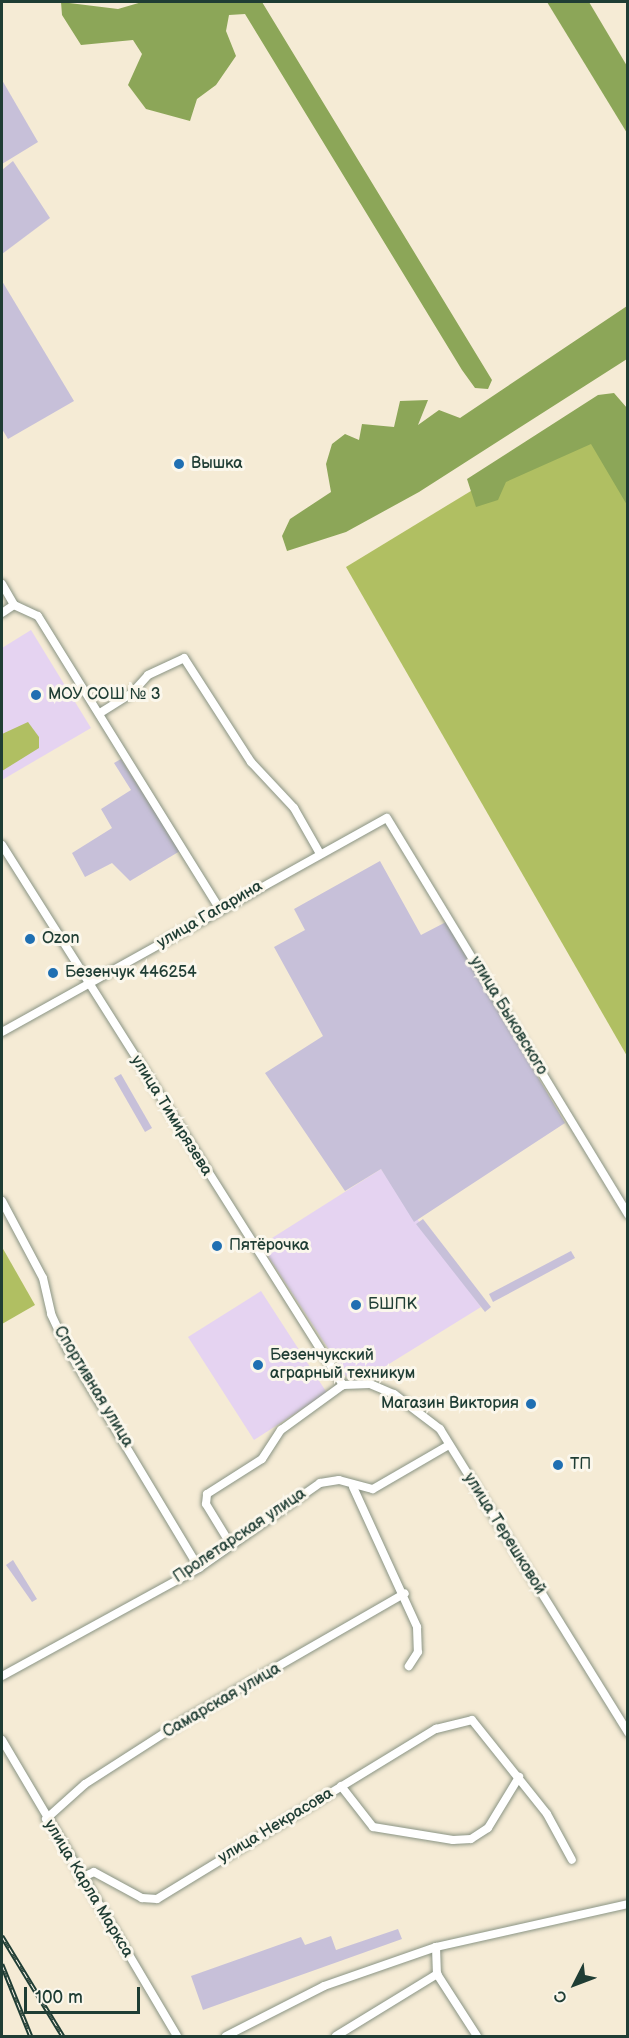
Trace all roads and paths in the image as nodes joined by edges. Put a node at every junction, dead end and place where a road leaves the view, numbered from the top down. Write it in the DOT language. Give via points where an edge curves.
graph roads {
  1 [pos="2,584"];
  2 [pos="14,605"];
  3 [pos="2,613"];
  4 [pos="100,713"];
  5 [pos="387,818"];
  6 [pos="2,845"];
  7 [pos="319,852"];
  8 [pos="220,909"];
  9 [pos="88,984"];
  10 [pos="2,1032"];
  11 [pos="2,1201"];
  12 [pos="627,1215"];
  13 [pos="343,1385"];
  14 [pos="449,1444"];
  15 [pos="353,1487"];
  16 [pos="231,1545"];
  17 [pos="199,1568"];
  18 [pos="405,1593"];
  19 [pos="409,1666"];
  20 [pos="2,1676"];
  21 [pos="627,1732"];
  22 [pos="2,1740"];
  23 [pos="519,1777"];
  24 [pos="342,1786"];
  25 [pos="46,1819"];
  26 [pos="572,1860"];
  27 [pos="81,1878"];
  28 [pos="627,1904"];
  29 [pos="436,1947"];
  30 [pos="437,1974"];
  31 [pos="177,2037"];
  32 [pos="226,2037"];
  33 [pos="336,2037"];
  34 [pos="477,2037"];
  1 -- 2 [label="street"];
  2 -- 3 [label="street"];
  2 -- 4 [label="street" via="38,616"];
  4 -- 7 [label="street" via="132,693 148,675 184,658 251,762 294,808"];
  4 -- 8 [label="street"];
  5 -- 7 [label="street, улица Гагарина"];
  5 -- 12 [label="street, улица Быковского"];
  6 -- 9 [label="street, улица Тимирязева"];
  7 -- 8 [label="street, улица Гагарина"];
  8 -- 9 [label="street, улица Гагарина"];
  9 -- 10 [label="street, улица Гагарина"];
  9 -- 13 [label="street, улица Тимирязева"];
  11 -- 17 [label="street, Спортивная улица" via="43,1278 51,1314 68,1350"];
  13 -- 14 [label="street, улица Терешковой" via="370,1384 394,1394 429,1418"];
  13 -- 16 [label="street" via="280,1430 262,1459 207,1494 206,1504"];
  14 -- 15 [label="street, Пролетарская улица" via="383,1485"];
  14 -- 21 [label="street, улица Терешковой"];
  15 -- 16 [label="street, Пролетарская улица" via="339,1480 320,1483"];
  15 -- 18 [label="street"];
  16 -- 17 [label="street, Пролетарская улица"];
  17 -- 20 [label="street, Пролетарская улица"];
  18 -- 19 [label="street" via="417,1627 418,1652"];
  18 -- 25 [label="street, Самарская улица" via="188,1718 85,1784"];
  22 -- 25 [label="street, улица Карла Маркса"];
  23 -- 24 [label="street, улица Некрасова" via="472,1720 436,1729"];
  23 -- 24 [label="street" via="481,1835 453,1840 373,1827"];
  23 -- 26 [label="street"];
  24 -- 27 [label="street, улица Некрасова" via="157,1899 142,1898 94,1872"];
  25 -- 27 [label="street, улица Карла Маркса"];
  27 -- 31 [label="street, улица Карла Маркса"];
  28 -- 29 [label="street"];
  29 -- 30 [label="street"];
  29 -- 32 [label="street" via="324,1986"];
  30 -- 33 [label="street"];
  30 -- 34 [label="street"];
}
